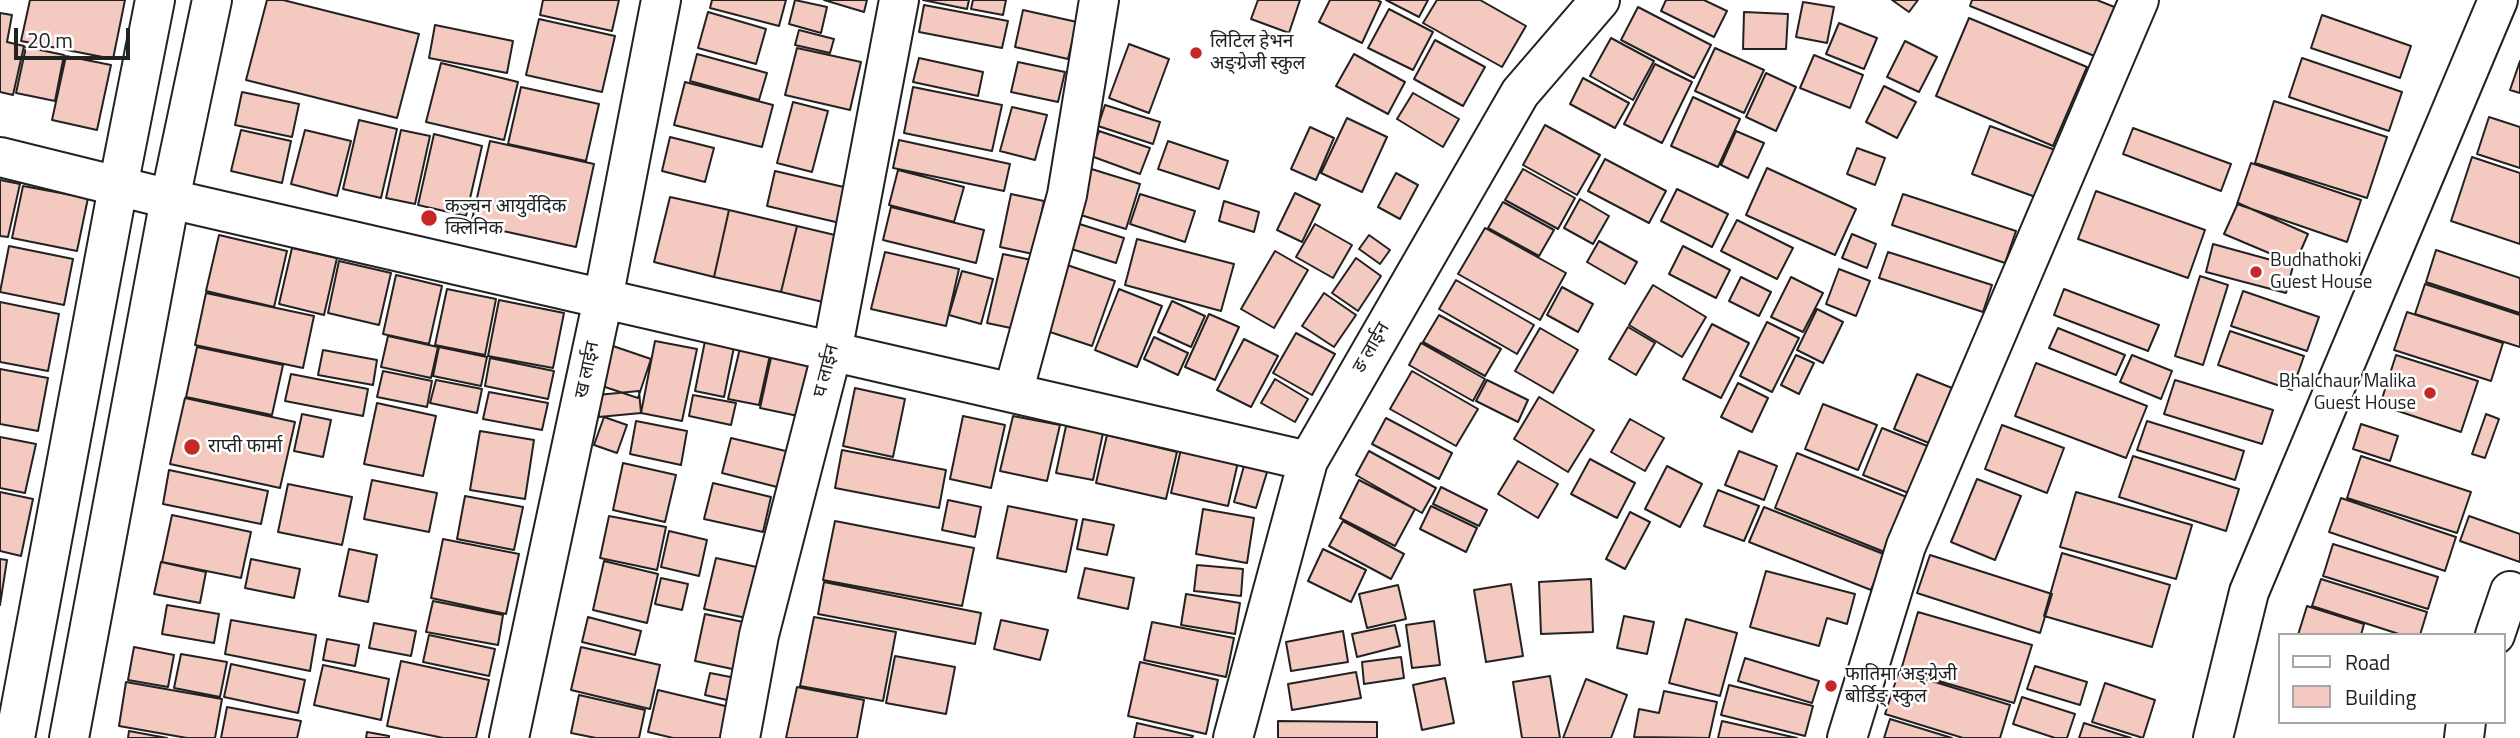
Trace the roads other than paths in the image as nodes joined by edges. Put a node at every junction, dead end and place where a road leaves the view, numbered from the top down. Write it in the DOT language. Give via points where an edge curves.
graph roads {
  1 [pos="155,0"];
  2 [pos="212,0"];
  3 [pos="661,0"];
  4 [pos="899,0"];
  5 [pos="1099,0"];
  6 [pos="1600,0"];
  7 [pos="2139,0"];
  8 [pos="2498,0"];
  9 [pos="0,157"];
  10 [pos="118,187"];
  11 [pos="170,199"];
  12 [pos="603,299"];
  13 [pos="832,352"];
  14 [pos="1013,394"];
  15 [pos="1308,461"];
  16 [pos="2510,591"];
  17 [pos="2496,633"];
  18 [pos="15,738"];
  19 [pos="69,738"];
  20 [pos="509,738"];
  21 [pos="740,738"];
  22 [pos="1233,738"];
  23 [pos="1847,738"];
  24 [pos="2213,738"];
  1 -- 10 [label="street"];
  2 -- 11 [label="street"];
  3 -- 12 [label="street, ख लाईन"];
  4 -- 13 [label="street, घ लाईन"];
  5 -- 14 [label="street" via="1067,195"];
  6 -- 15 [label="street, ङ लाईन" via="1520,93"];
  7 -- 23 [label="street" via="1906,546"];
  8 -- 24 [label="street" via="2249,592"];
  9 -- 10 [label="street"];
  10 -- 11 [label="street"];
  10 -- 18 [label="street"];
  11 -- 12 [label="street"];
  11 -- 19 [label="street"];
  12 -- 13 [label="street"];
  12 -- 20 [label="street, ख लाईन"];
  13 -- 14 [label="street"];
  13 -- 21 [label="street, घ लाईन" via="760,635"];
  14 -- 15 [label="street"];
  15 -- 22 [label="street, ङ लाईन"];
  16 -- 17 [label="street"];
}
